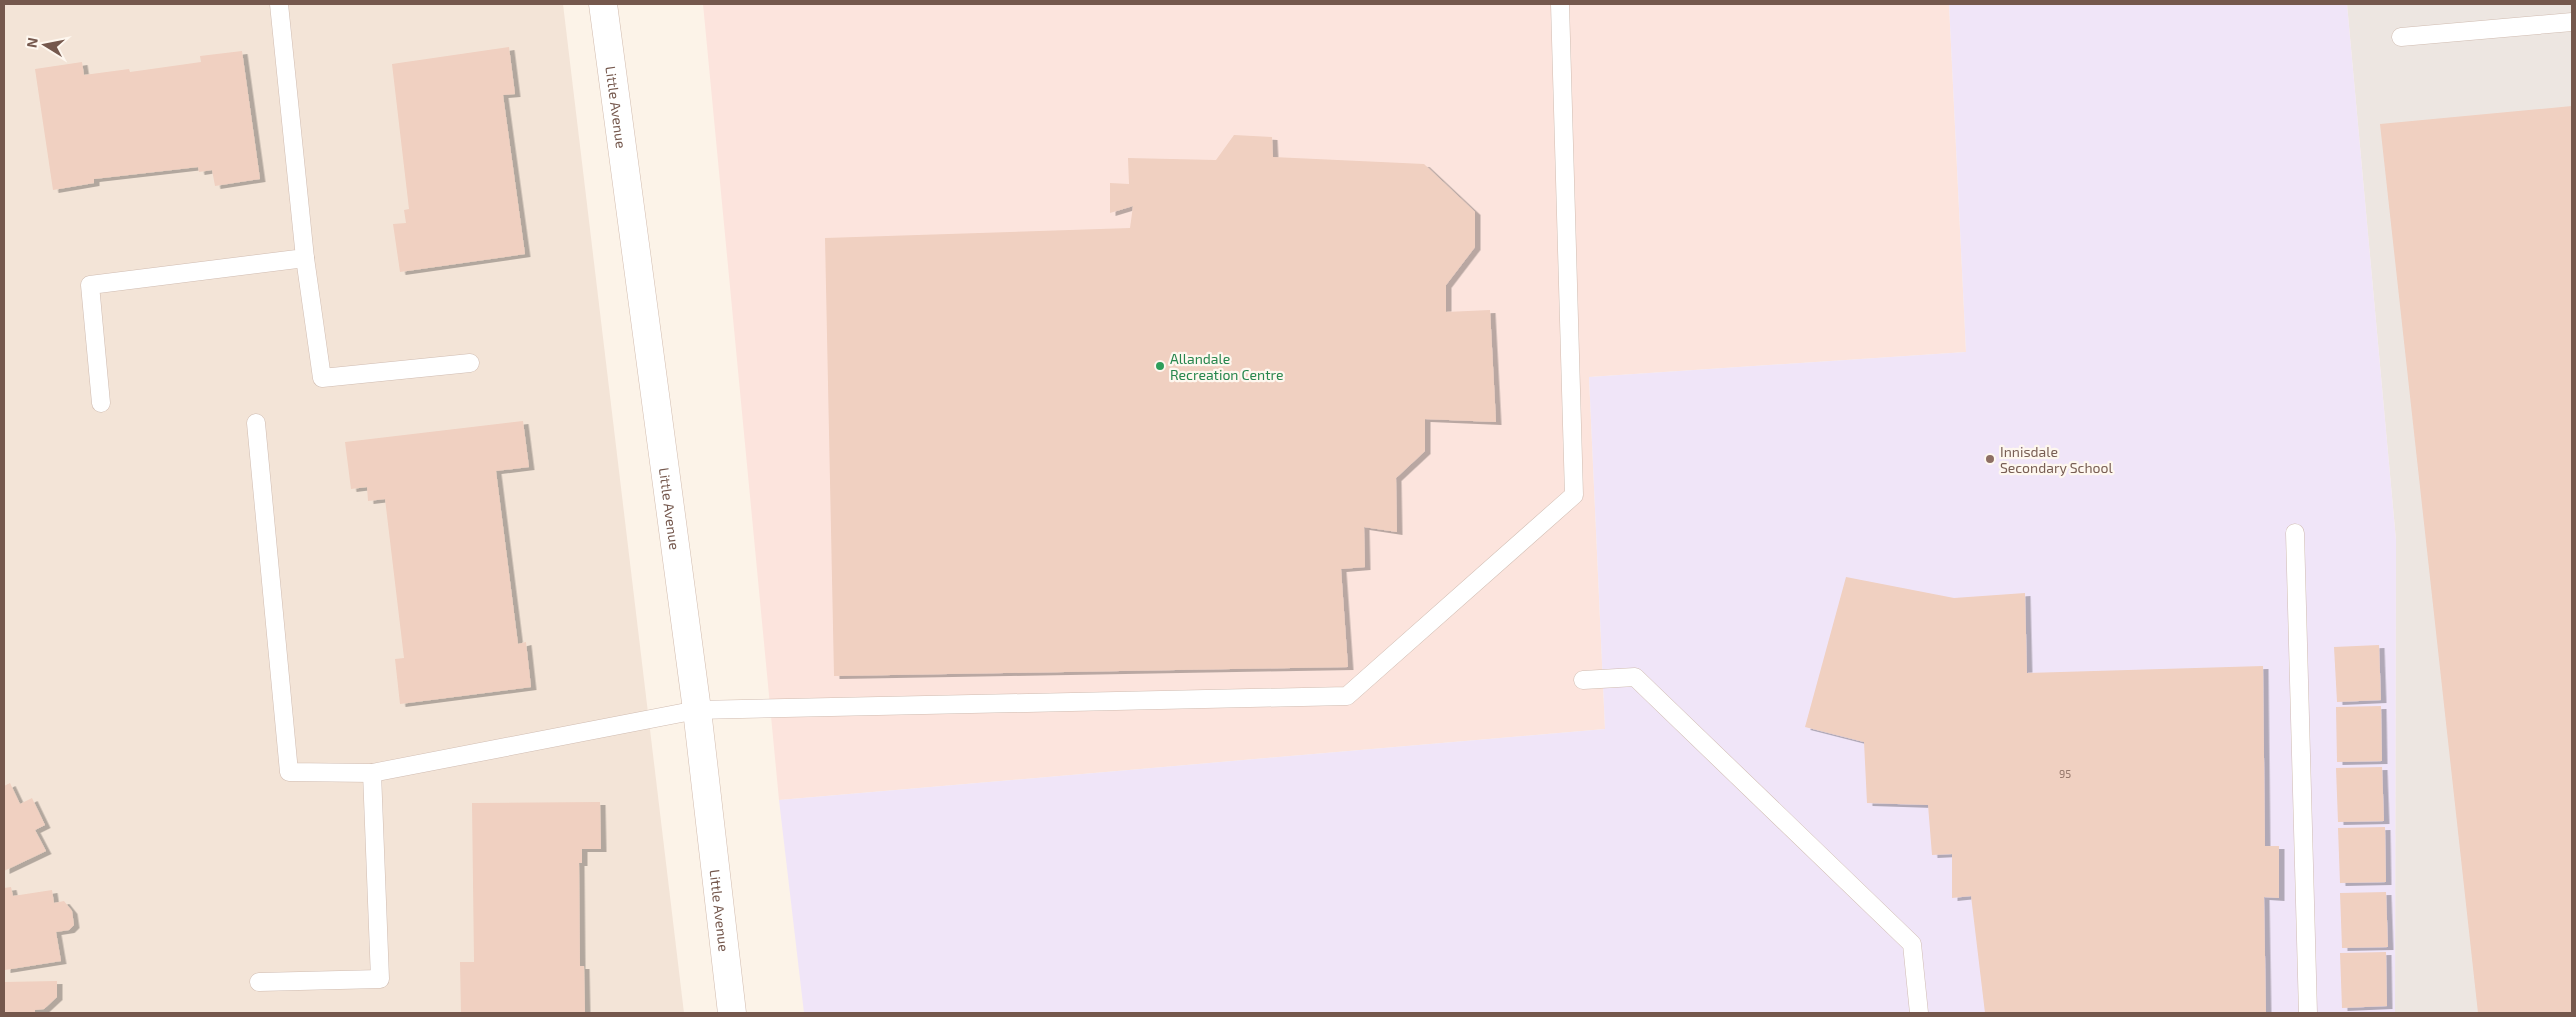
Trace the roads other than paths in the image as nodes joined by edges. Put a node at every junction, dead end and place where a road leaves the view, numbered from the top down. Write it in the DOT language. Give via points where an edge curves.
graph roads {
  1 [pos="279,4"];
  2 [pos="603,4"];
  3 [pos="1560,4"];
  4 [pos="2572,22"];
  5 [pos="2402,37"];
  6 [pos="305,258"];
  7 [pos="470,364"];
  8 [pos="101,403"];
  9 [pos="256,423"];
  10 [pos="2295,532"];
  11 [pos="1583,680"];
  12 [pos="697,710"];
  13 [pos="372,773"];
  14 [pos="259,982"];
  15 [pos="732,1013"];
  16 [pos="1919,1013"];
  17 [pos="2308,1013"];
  1 -- 6 [label="lane"];
  2 -- 12 [label="street, Little Avenue"];
  3 -- 12 [label="lane" via="1574,495 1347,696"];
  4 -- 5 [label="lane"];
  6 -- 7 [label="lane" via="322,378"];
  6 -- 8 [label="lane" via="90,285"];
  9 -- 13 [label="lane" via="289,772"];
  10 -- 17 [label="lane"];
  11 -- 16 [label="lane" via="1636,678 1912,944"];
  12 -- 13 [label="lane"];
  12 -- 15 [label="street, Little Avenue"];
  13 -- 14 [label="lane" via="380,978"];
}
